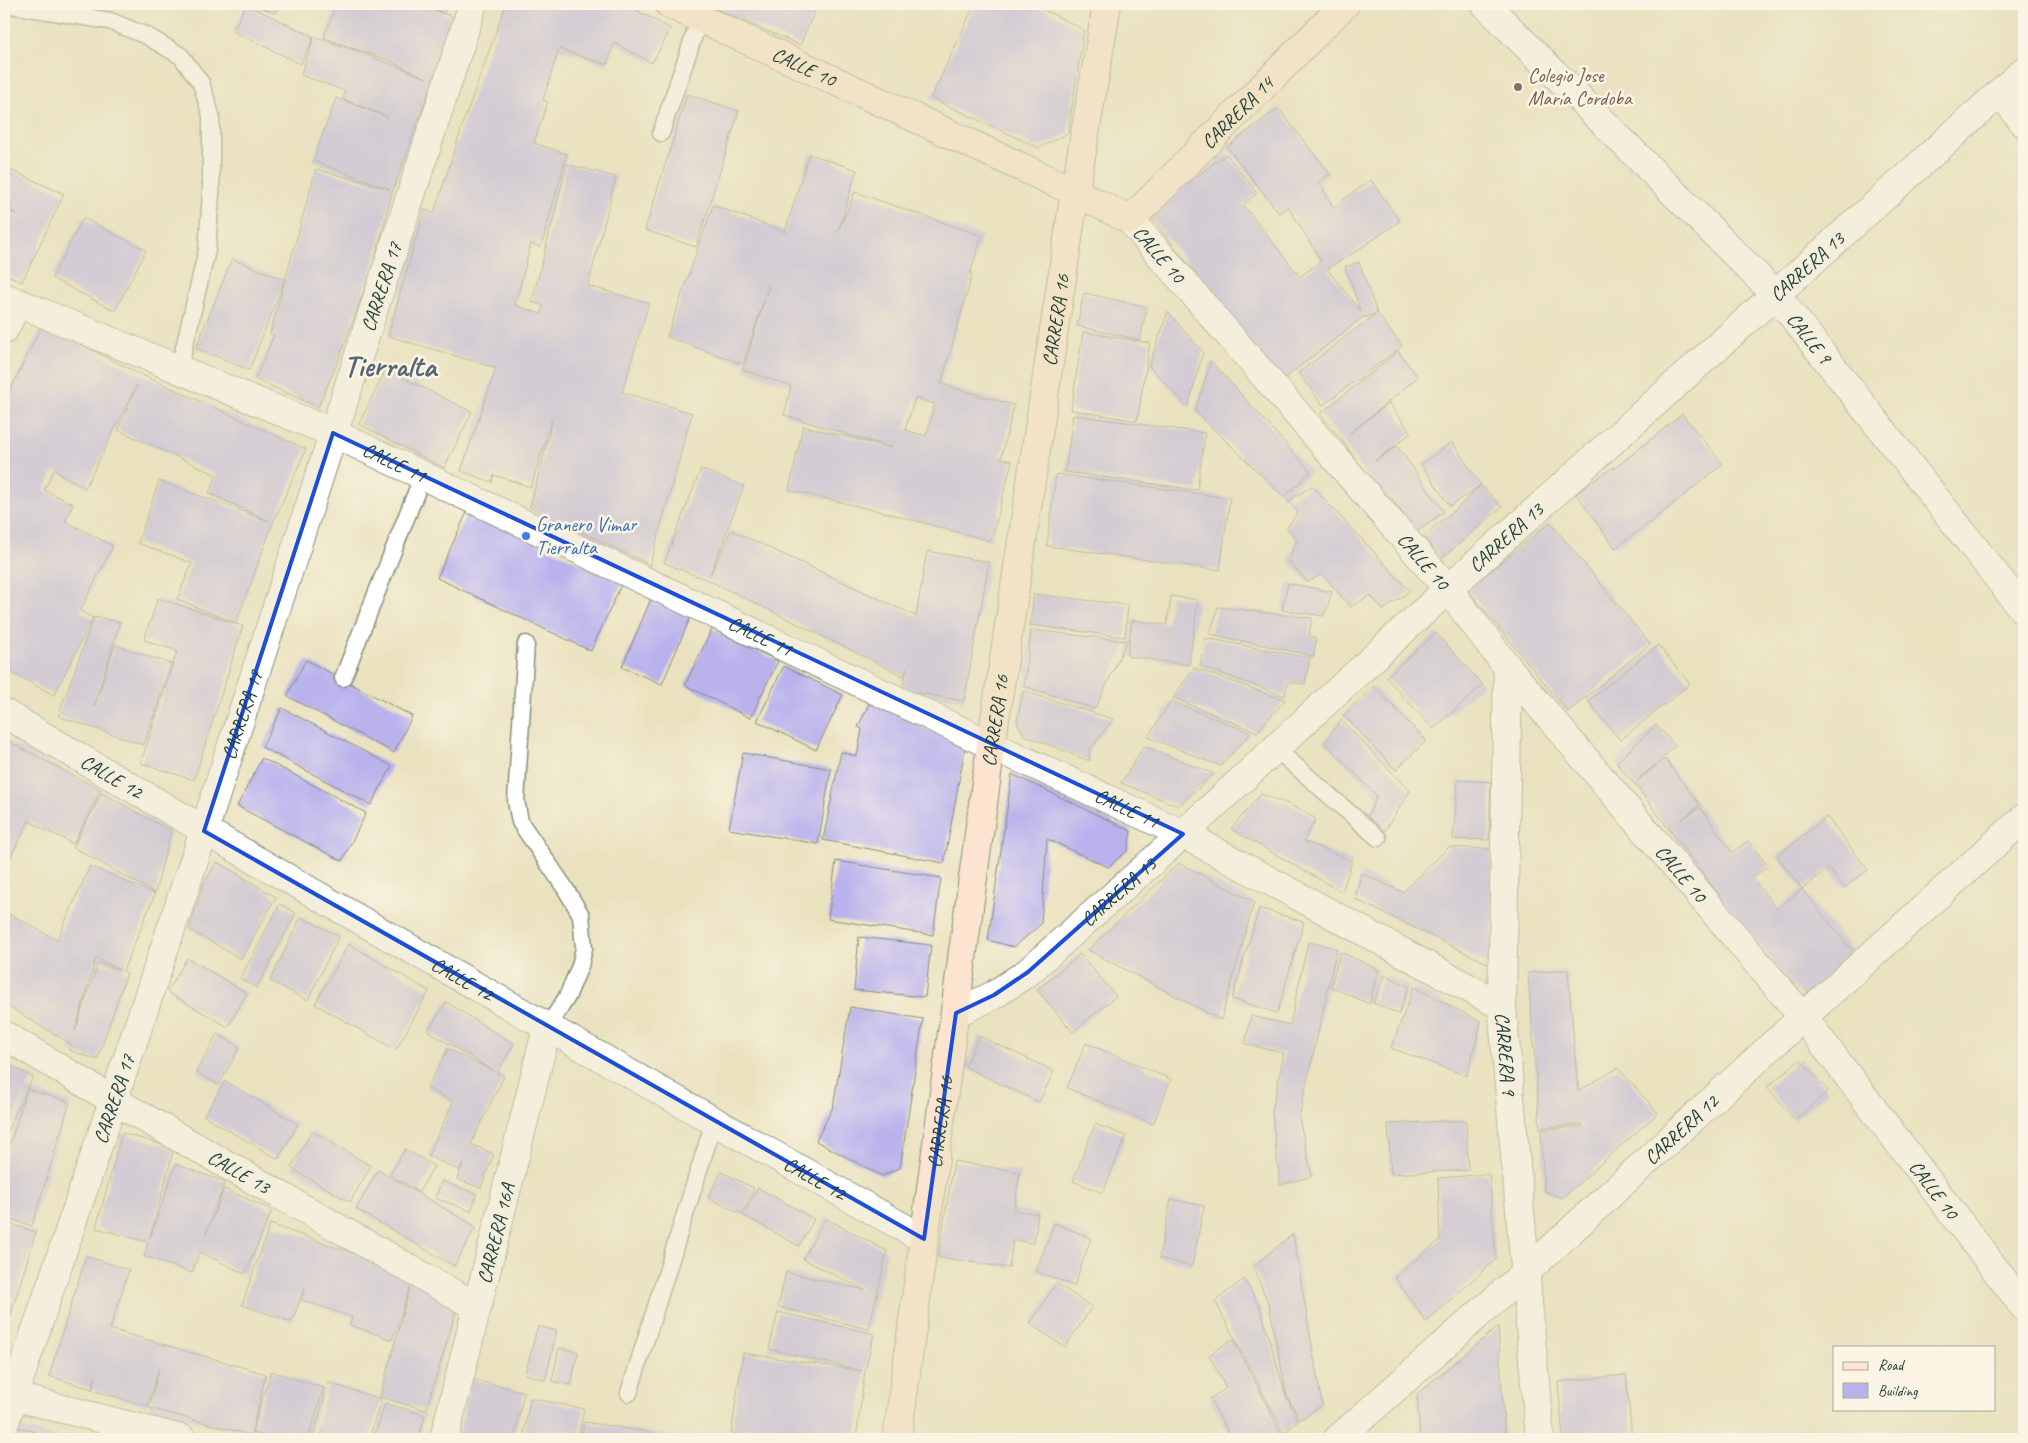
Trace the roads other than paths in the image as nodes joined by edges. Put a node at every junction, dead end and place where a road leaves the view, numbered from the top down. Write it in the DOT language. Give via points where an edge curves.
graph roads {
  1 [pos="5,4"];
  2 [pos="473,4"];
  3 [pos="669,4"];
  4 [pos="1107,4"];
  5 [pos="1345,4"];
  6 [pos="1485,4"];
  7 [pos="700,18"];
  8 [pos="2024,71"];
  9 [pos="2000,92"];
  10 [pos="2024,123"];
  11 [pos="661,133"];
  12 [pos="1075,192"];
  13 [pos="1130,220"];
  14 [pos="1776,295"];
  15 [pos="11,300"];
  16 [pos="4,330"];
  17 [pos="179,369"];
  18 [pos="333,433"];
  19 [pos="422,475"];
  20 [pos="1448,589"];
  21 [pos="2024,611"];
  22 [pos="526,644"];
  23 [pos="1508,668"];
  24 [pos="343,678"];
  25 [pos="4,713"];
  26 [pos="991,745"];
  27 [pos="1275,748"];
  28 [pos="2024,818"];
  29 [pos="204,830"];
  30 [pos="1183,834"];
  31 [pos="1378,838"];
  32 [pos="1502,1006"];
  33 [pos="956,1013"];
  34 [pos="1803,1017"];
  35 [pos="547,1028"];
  36 [pos="4,1035"];
  37 [pos="113,1100"];
  38 [pos="714,1122"];
  39 [pos="924,1239"];
  40 [pos="1525,1273"];
  41 [pos="477,1306"];
  42 [pos="2024,1307"];
  43 [pos="630,1393"];
  44 [pos="9,1396"];
  45 [pos="4,1425"];
  46 [pos="182,1439"];
  47 [pos="444,1439"];
  48 [pos="897,1439"];
  49 [pos="1338,1439"];
  50 [pos="1540,1439"];
  1 -- 17 [label="lane" via="110,21 147,36 181,56 201,83 210,115 211,194 207,250"];
  2 -- 18 [label="street, CARRERA 17"];
  3 -- 7 [label="main road, CALLE 10"];
  4 -- 12 [label="main road, CARRERA 16"];
  5 -- 13 [label="main road, CARRERA 14"];
  6 -- 14 [label="street, CALLE 9"];
  7 -- 11 [label="lane"];
  7 -- 12 [label="main road, CALLE 10"];
  8 -- 9 [label="street, CARRERA 13"];
  9 -- 10 [label="street"];
  9 -- 14 [label="street, CARRERA 13"];
  12 -- 13 [label="main road, CALLE 10"];
  12 -- 26 [label="main road, CARRERA 16"];
  13 -- 20 [label="street, CALLE 10"];
  14 -- 20 [label="street, CARRERA 13"];
  14 -- 21 [label="street, CALLE 9"];
  15 -- 16 [label="street"];
  15 -- 17 [label="street, CALLE 11"];
  17 -- 18 [label="street, CALLE 11"];
  18 -- 19 [label="street, CALLE 11"];
  18 -- 29 [label="street, CARRERA 17"];
  19 -- 24 [label="lane"];
  19 -- 26 [label="street, CALLE 11"];
  20 -- 23 [label="street, CALLE 10"];
  20 -- 27 [label="street, CARRERA 13"];
  22 -- 35 [label="lane" via="517,808 520,822 581,915 584,948 567,997"];
  23 -- 32 [label="street, CARRERA 9"];
  23 -- 34 [label="street, CALLE 10"];
  25 -- 29 [label="street, CALLE 12"];
  26 -- 30 [label="street, CALLE 11"];
  26 -- 33 [label="main road, CARRERA 16"];
  27 -- 30 [label="street, CARRERA 13"];
  27 -- 31 [label="lane"];
  28 -- 34 [label="street, CARRERA 12"];
  29 -- 35 [label="street, CALLE 12"];
  29 -- 37 [label="street, CARRERA 17"];
  30 -- 32 [label="street, CALLE 11"];
  30 -- 33 [label="street, CARRERA 13" via="1028,972 994,995"];
  32 -- 40 [label="street, CARRERA 9"];
  33 -- 39 [label="main road, CARRERA 16"];
  34 -- 40 [label="street, CARRERA 12"];
  34 -- 42 [label="street, CALLE 10"];
  35 -- 38 [label="street, CALLE 12"];
  35 -- 41 [label="street, CARRERA 16A"];
  36 -- 37 [label="street, CALLE 13"];
  37 -- 41 [label="street, CALLE 13"];
  37 -- 44 [label="street, CARRERA 17"];
  38 -- 39 [label="street, CALLE 12"];
  38 -- 43 [label="lane"];
  39 -- 48 [label="main road, CARRERA 16"];
  40 -- 49 [label="street, CARRERA 12"];
  40 -- 50 [label="street, CARRERA 9"];
  41 -- 47 [label="street, CARRERA 16A"];
  44 -- 45 [label="street, CARRERA 17"];
  44 -- 46 [label="street"];
}
